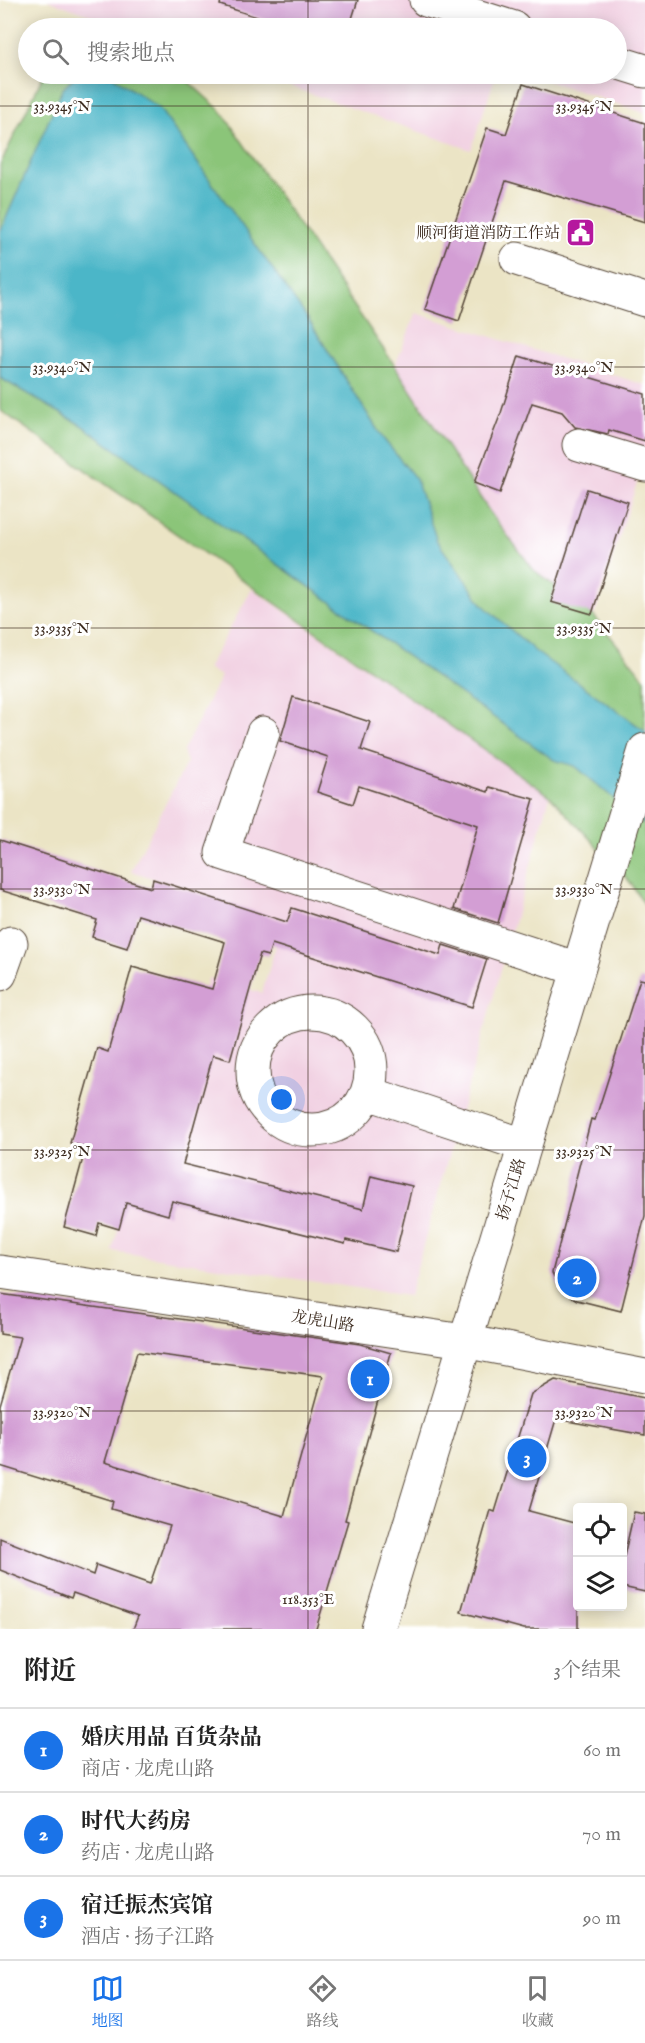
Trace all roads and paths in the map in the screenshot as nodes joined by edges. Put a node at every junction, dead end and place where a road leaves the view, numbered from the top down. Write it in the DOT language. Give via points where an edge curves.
graph roads {
  1 [pos="426,0"];
  2 [pos="483,18"];
  3 [pos="627,65"];
  4 [pos="645,71"];
  5 [pos="516,259"];
  6 [pos="645,300"];
  7 [pos="579,445"];
  8 [pos="645,465"];
  9 [pos="263,734"];
  10 [pos="645,750"];
  11 [pos="10,944"];
  12 [pos="578,969"];
  13 [pos="0,974"];
  14 [pos="368,1093"];
  15 [pos="524,1145"];
  16 [pos="0,1272"];
  17 [pos="464,1341"];
  18 [pos="645,1376"];
  19 [pos="378,1629"];
  1 -- 2 [label="street"];
  3 -- 4 [label="street"];
  5 -- 6 [label="street"];
  7 -- 8 [label="street"];
  9 -- 12 [label="street" via="222,853"];
  10 -- 12 [label="street, 扬子江路"];
  11 -- 13 [label="street"];
  12 -- 15 [label="street, 扬子江路"];
  14 -- 15 [label="street"];
  15 -- 17 [label="street, 扬子江路"];
  16 -- 17 [label="street, 龙虎山路"];
  17 -- 18 [label="street, 龙虎山路"];
  17 -- 19 [label="street, 扬子江路"];
}
